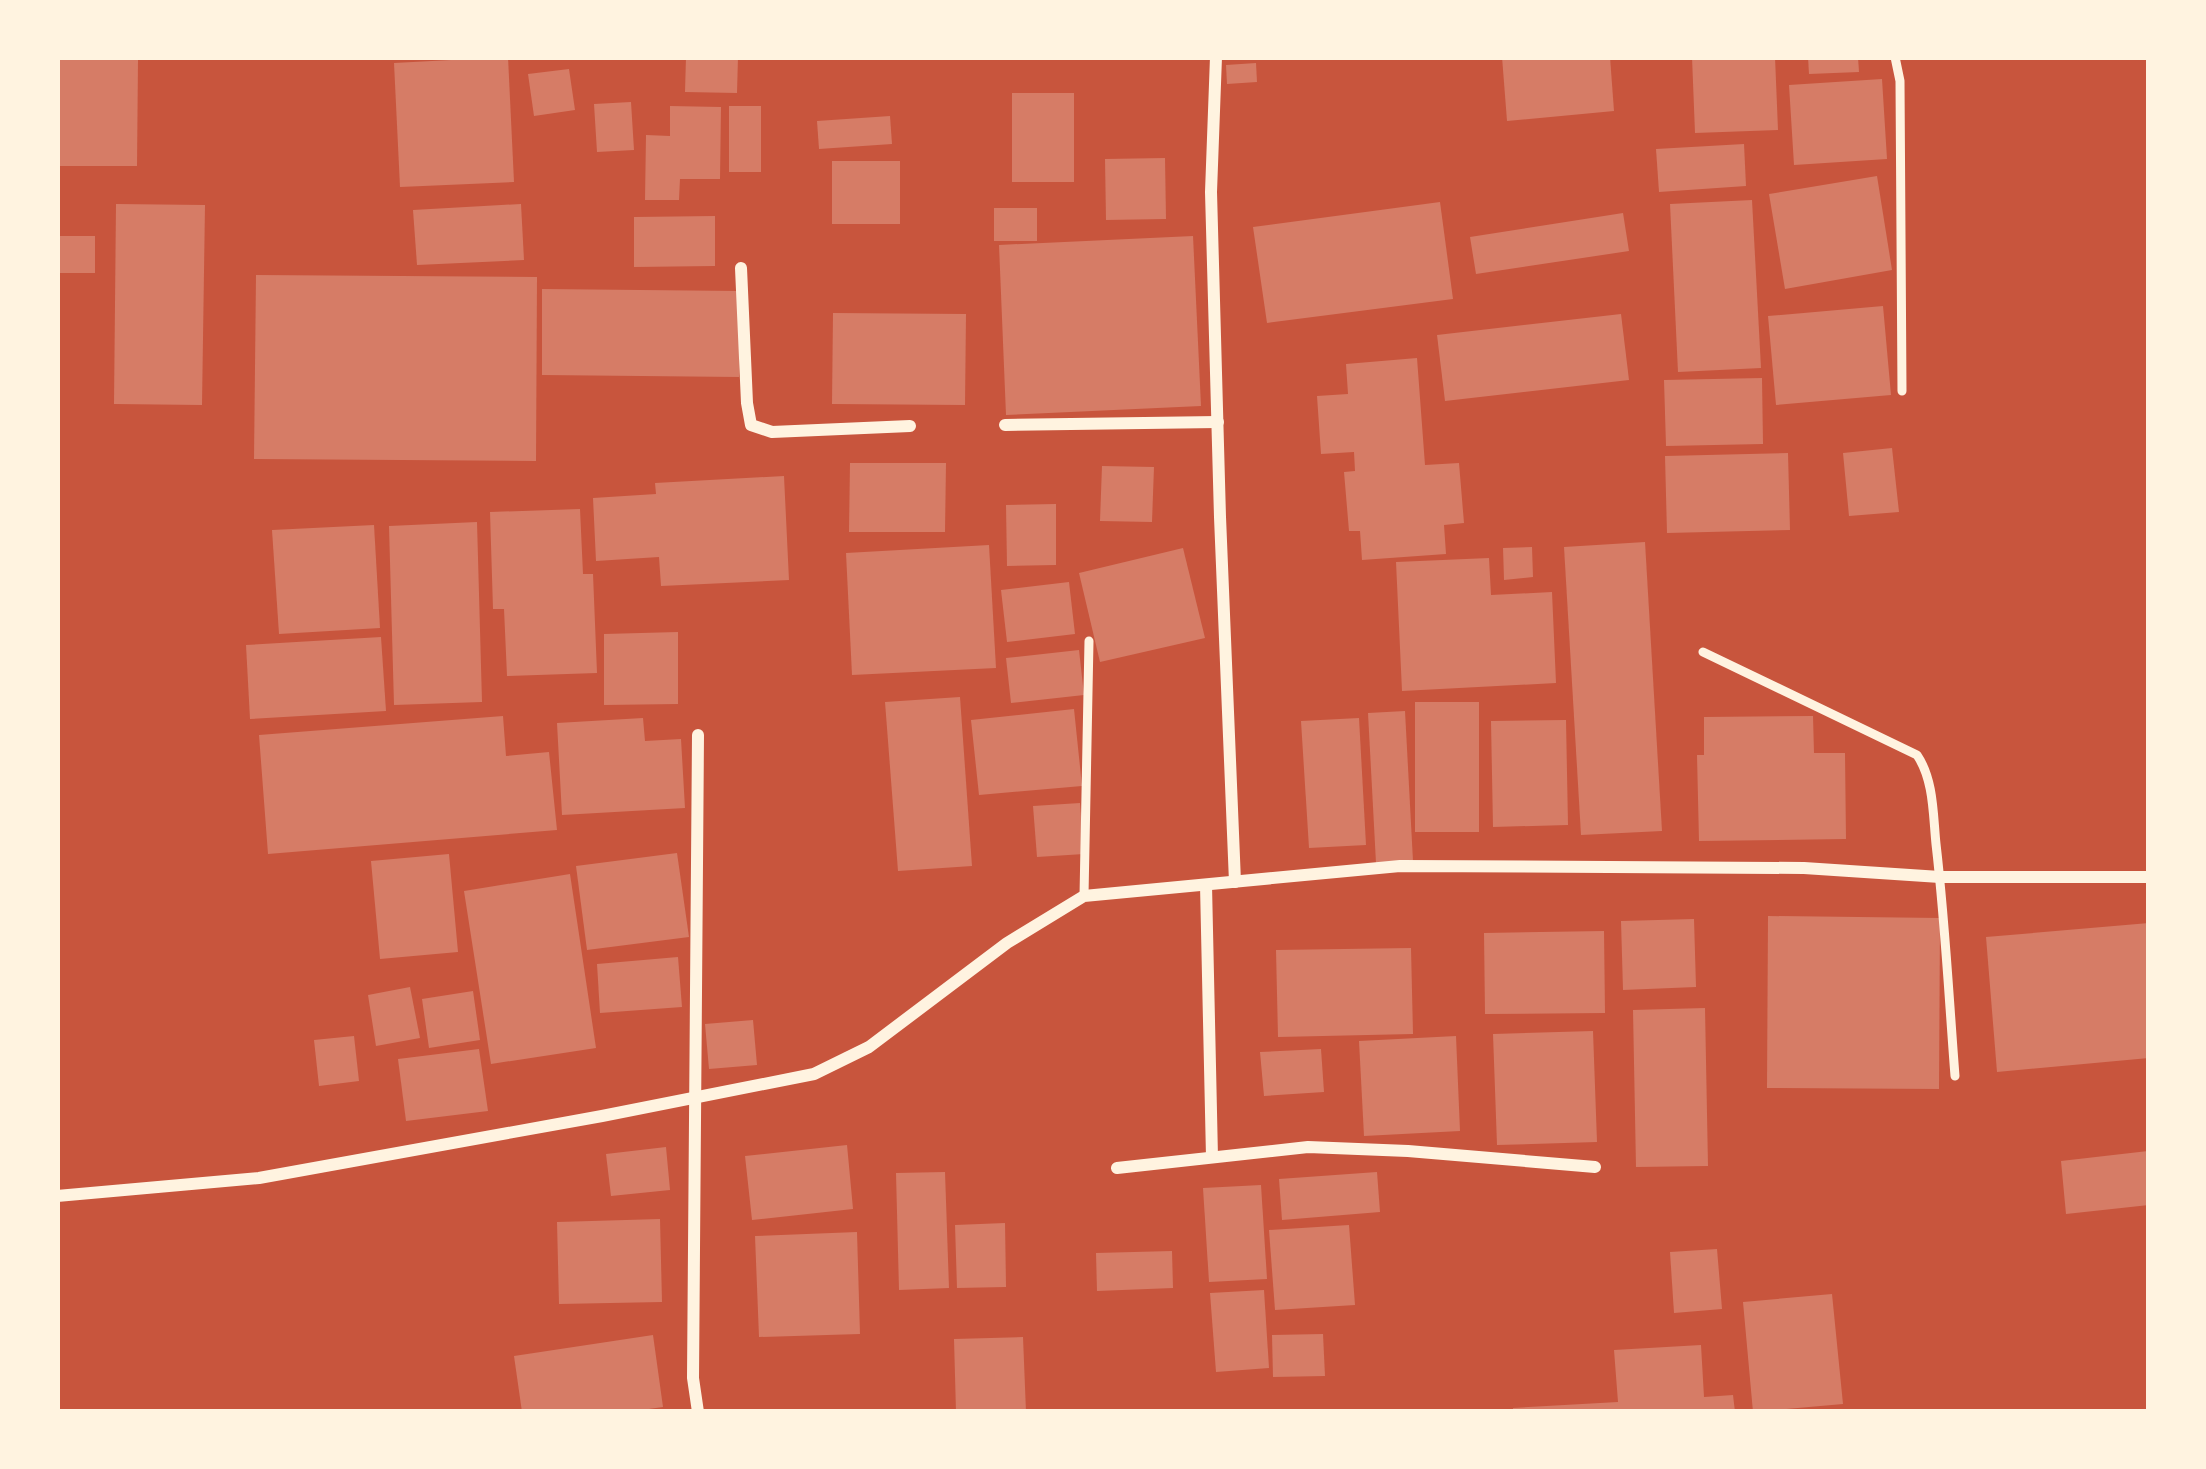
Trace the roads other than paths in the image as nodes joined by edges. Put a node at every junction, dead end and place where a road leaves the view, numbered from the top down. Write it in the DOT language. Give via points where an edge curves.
graph roads {
  1 [pos="1216,57"];
  2 [pos="1895,57"];
  3 [pos="741,268"];
  4 [pos="1902,391"];
  5 [pos="1218,422"];
  6 [pos="1005,425"];
  7 [pos="910,426"];
  8 [pos="1089,641"];
  9 [pos="1703,652"];
  10 [pos="698,735"];
  11 [pos="2149,877"];
  12 [pos="1940,878"];
  13 [pos="1235,882"];
  14 [pos="1206,885"];
  15 [pos="1084,896"];
  16 [pos="1955,1076"];
  17 [pos="693,1096"];
  18 [pos="1212,1157"];
  19 [pos="1595,1167"];
  20 [pos="1118,1168"];
  21 [pos="57,1196"];
  22 [pos="698,1412"];
  1 -- 5 [label="street"];
  2 -- 4 [label="lane"];
  3 -- 7 [label="street" via="751,425 772,432"];
  5 -- 6 [label="street"];
  5 -- 13 [label="street"];
  8 -- 15 [label="lane"];
  9 -- 12 [label="lane" via="1917,755 1929,783"];
  10 -- 17 [label="street"];
  11 -- 12 [label="street"];
  12 -- 13 [label="street" via="1804,868 1400,866"];
  12 -- 16 [label="lane"];
  13 -- 14 [label="street"];
  14 -- 15 [label="street"];
  14 -- 18 [label="street"];
  15 -- 17 [label="street" via="869,1047 814,1074"];
  17 -- 21 [label="street" via="259,1178"];
  17 -- 22 [label="street"];
  18 -- 19 [label="street" via="1308,1147"];
  18 -- 20 [label="street"];
}
